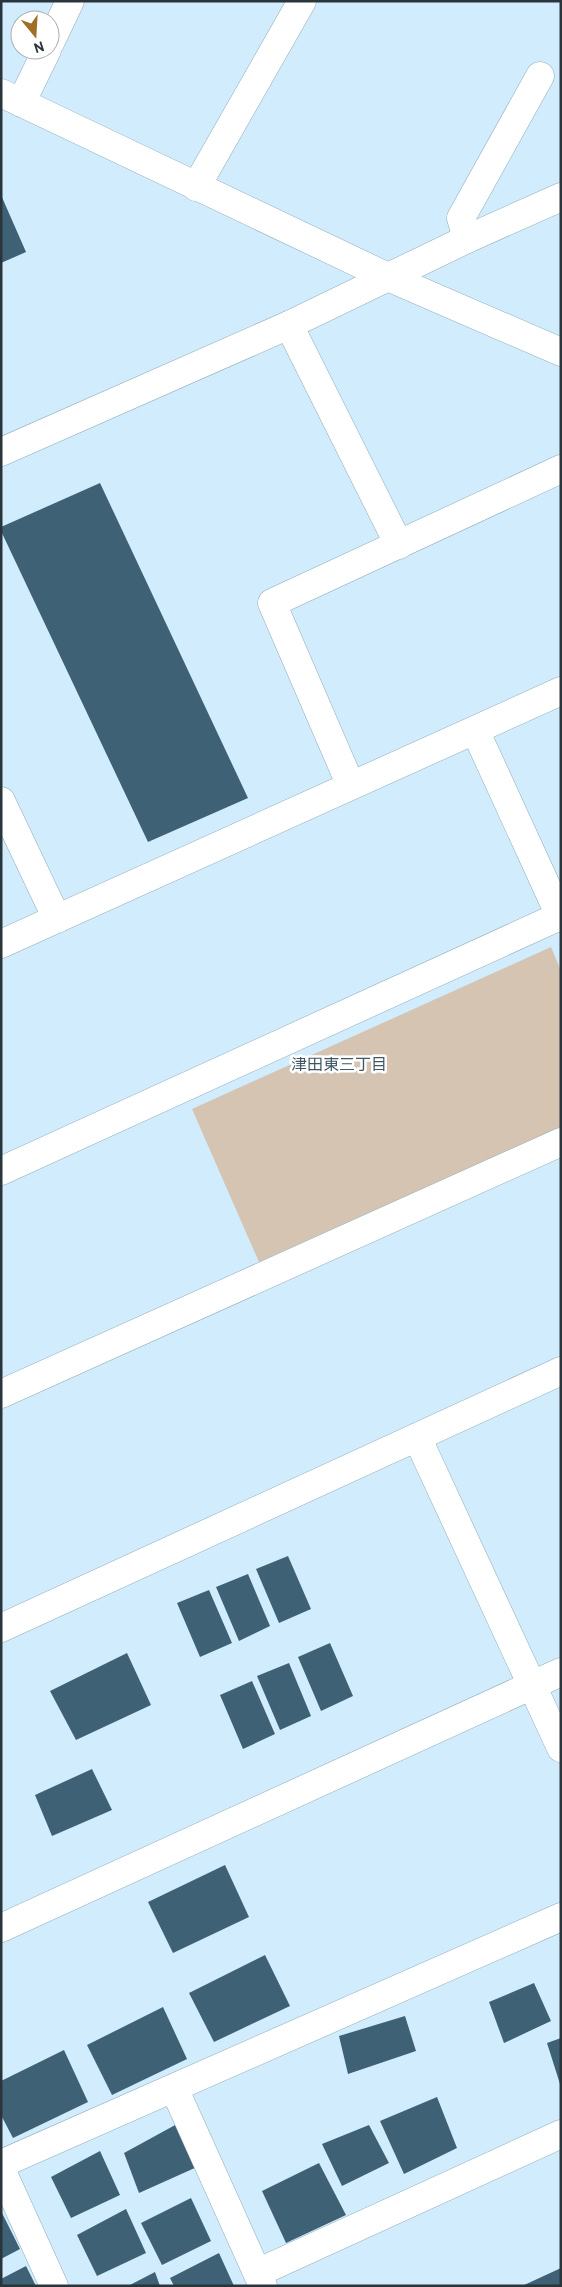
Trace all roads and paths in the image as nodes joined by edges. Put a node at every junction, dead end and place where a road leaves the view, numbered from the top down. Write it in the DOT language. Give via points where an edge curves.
graph roads {
  1 [pos="70,1"];
  2 [pos="302,1"];
  3 [pos="60,22"];
  4 [pos="40,60"];
  5 [pos="540,76"];
  6 [pos="11,98"];
  7 [pos="196,187"];
  8 [pos="561,197"];
  9 [pos="467,238"];
  10 [pos="390,278"];
  11 [pos="289,325"];
  12 [pos="561,352"];
  13 [pos="1,452"];
  14 [pos="561,469"];
  15 [pos="399,545"];
  16 [pos="561,692"];
  17 [pos="475,730"];
  18 [pos="351,786"];
  19 [pos="1,801"];
  20 [pos="560,917"];
  21 [pos="57,919"];
  22 [pos="1,944"];
  23 [pos="561,1142"];
  24 [pos="1,1171"];
  25 [pos="561,1371"];
  26 [pos="1,1394"];
  27 [pos="417,1437"];
  28 [pos="1,1628"];
  29 [pos="561,1672"];
  30 [pos="532,1685"];
  31 [pos="561,1748"];
  32 [pos="561,1917"];
  33 [pos="1,1928"];
  34 [pos="174,2088"];
  35 [pos="561,2134"];
  36 [pos="1,2164"];
  37 [pos="1,2169"];
  38 [pos="260,2279"];
  39 [pos="54,2286"];
  1 -- 3 [label="street"];
  2 -- 7 [label="street"];
  4 -- 6 [label="street"];
  5 -- 9 [label="street" via="461,218"];
  6 -- 7 [label="street"];
  7 -- 10 [label="street"];
  8 -- 9 [label="street"];
  9 -- 10 [label="street"];
  10 -- 11 [label="street"];
  10 -- 12 [label="street"];
  11 -- 13 [label="street"];
  11 -- 15 [label="street"];
  14 -- 15 [label="street"];
  15 -- 18 [label="street" via="272,603"];
  16 -- 17 [label="street"];
  17 -- 18 [label="street"];
  17 -- 20 [label="street"];
  18 -- 21 [label="street"];
  19 -- 21 [label="street"];
  20 -- 24 [label="street"];
  21 -- 22 [label="street"];
  23 -- 26 [label="street"];
  25 -- 27 [label="street"];
  27 -- 28 [label="street"];
  27 -- 30 [label="street"];
  29 -- 30 [label="street"];
  30 -- 31 [label="street"];
  30 -- 33 [label="street"];
  32 -- 34 [label="street"];
  34 -- 36 [label="street"];
  34 -- 38 [label="street"];
  35 -- 38 [label="street"];
  37 -- 39 [label="street"];
}
